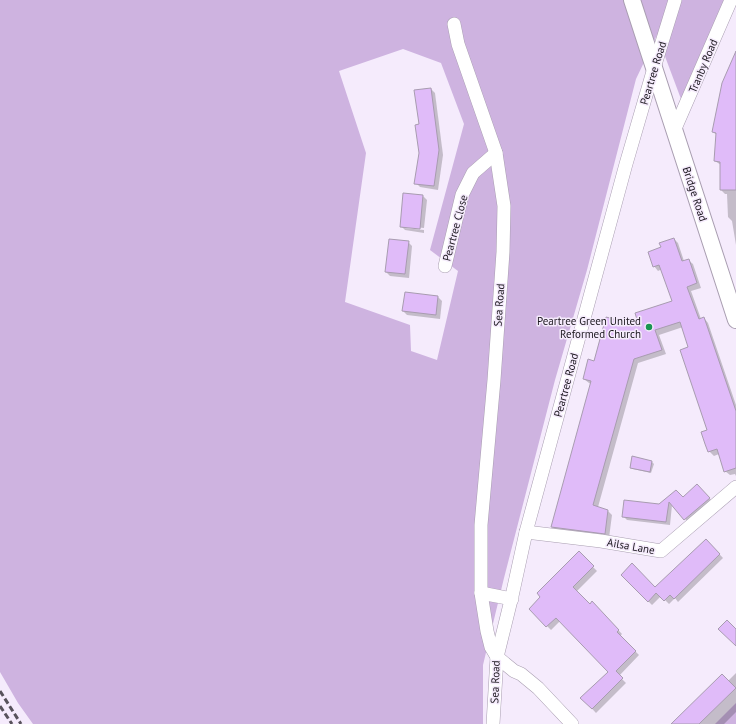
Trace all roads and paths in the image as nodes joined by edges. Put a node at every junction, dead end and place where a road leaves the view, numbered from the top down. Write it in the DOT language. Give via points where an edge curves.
graph roads {
  1 [pos="632,0"];
  2 [pos="675,0"];
  3 [pos="731,0"];
  4 [pos="454,24"];
  5 [pos="654,68"];
  6 [pos="674,131"];
  7 [pos="496,153"];
  8 [pos="445,266"];
  9 [pos="736,320"];
  10 [pos="736,487"];
  11 [pos="526,532"];
  12 [pos="481,593"];
  13 [pos="512,599"];
  14 [pos="497,658"];
  15 [pos="493,724"];
  16 [pos="572,724"];
  1 -- 5 [label="street, Bridge Road"];
  2 -- 5 [label="street, Peartree Road"];
  3 -- 6 [label="street, Tranby Road"];
  4 -- 7 [label="street, Sea Road" via="458,44"];
  5 -- 6 [label="street, Bridge Road"];
  5 -- 11 [label="street, Peartree Road"];
  6 -- 9 [label="street, Bridge Road"];
  7 -- 8 [label="street, Peartree Close" via="473,173 462,195"];
  7 -- 12 [label="street, Sea Road" via="504,206 503,237 480,525"];
  10 -- 11 [label="street, Ailsa Lane" via="661,552"];
  11 -- 13 [label="street, Peartree Road"];
  12 -- 13 [label="street"];
  12 -- 14 [label="street, Sea Road" via="487,631"];
  13 -- 14 [label="street, Peartree Road"];
  14 -- 15 [label="street, Sea Road"];
  14 -- 16 [label="street" via="538,688"];
}
